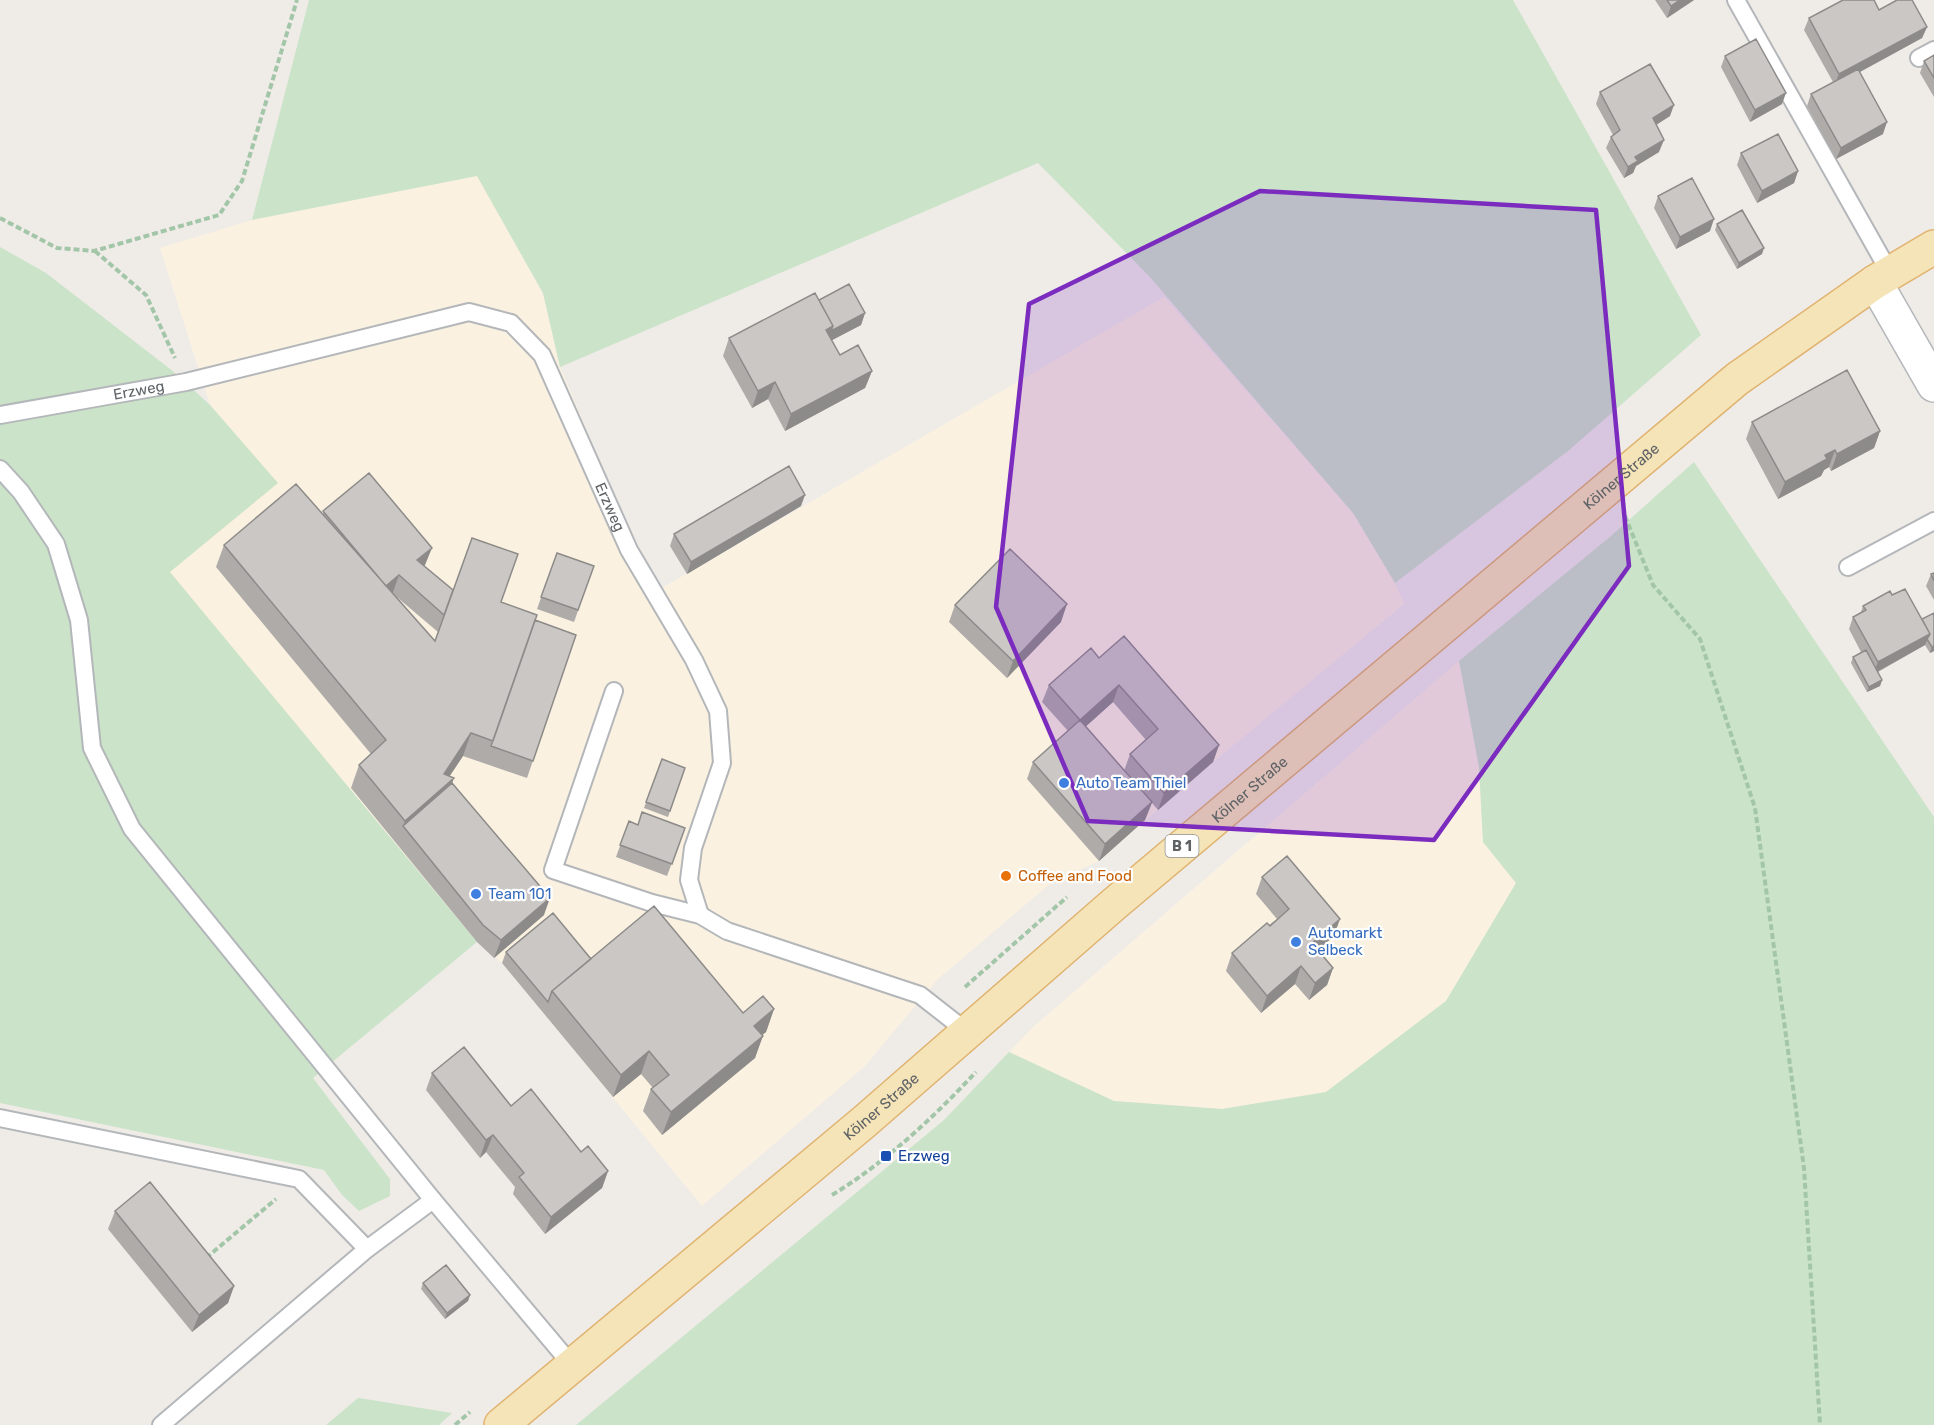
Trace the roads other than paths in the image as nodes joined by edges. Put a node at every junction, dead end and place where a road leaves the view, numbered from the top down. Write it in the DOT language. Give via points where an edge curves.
graph roads {
  1 [pos="1736,0"];
  2 [pos="1934,50"];
  3 [pos="1919,58"];
  4 [pos="1934,247"];
  5 [pos="1882,277"];
  6 [pos="1934,385"];
  7 [pos="0,415"];
  8 [pos="0,469"];
  9 [pos="1934,521"];
  10 [pos="1848,567"];
  11 [pos="615,691"];
  12 [pos="700,915"];
  13 [pos="966,1031"];
  14 [pos="0,1118"];
  15 [pos="433,1200"];
  16 [pos="367,1249"];
  17 [pos="571,1365"];
  18 [pos="161,1425"];
  19 [pos="501,1425"];
  1 -- 5 [label="lane"];
  2 -- 3 [label="lane"];
  4 -- 5 [label="main road, Kölner Straße / B 1"];
  5 -- 6 [label="street"];
  5 -- 13 [label="main road, Kölner Straße / B 1" via="1737,379"];
  7 -- 12 [label="lane, Erzweg" via="186,382 468,312 510,323 542,355 629,550 694,660 718,711 722,763 693,848 689,880"];
  8 -- 15 [label="lane" via="21,492 56,544 79,620 92,748 132,829"];
  9 -- 10 [label="lane"];
  11 -- 12 [label="lane" via="554,870"];
  12 -- 13 [label="lane" via="727,931 920,995"];
  13 -- 17 [label="main road, Kölner Straße / B 1" via="864,1122"];
  14 -- 16 [label="lane" via="299,1179"];
  15 -- 16 [label="lane"];
  15 -- 17 [label="lane"];
  16 -- 18 [label="lane"];
  17 -- 19 [label="main road, Kölner Straße / B 1"];
}
